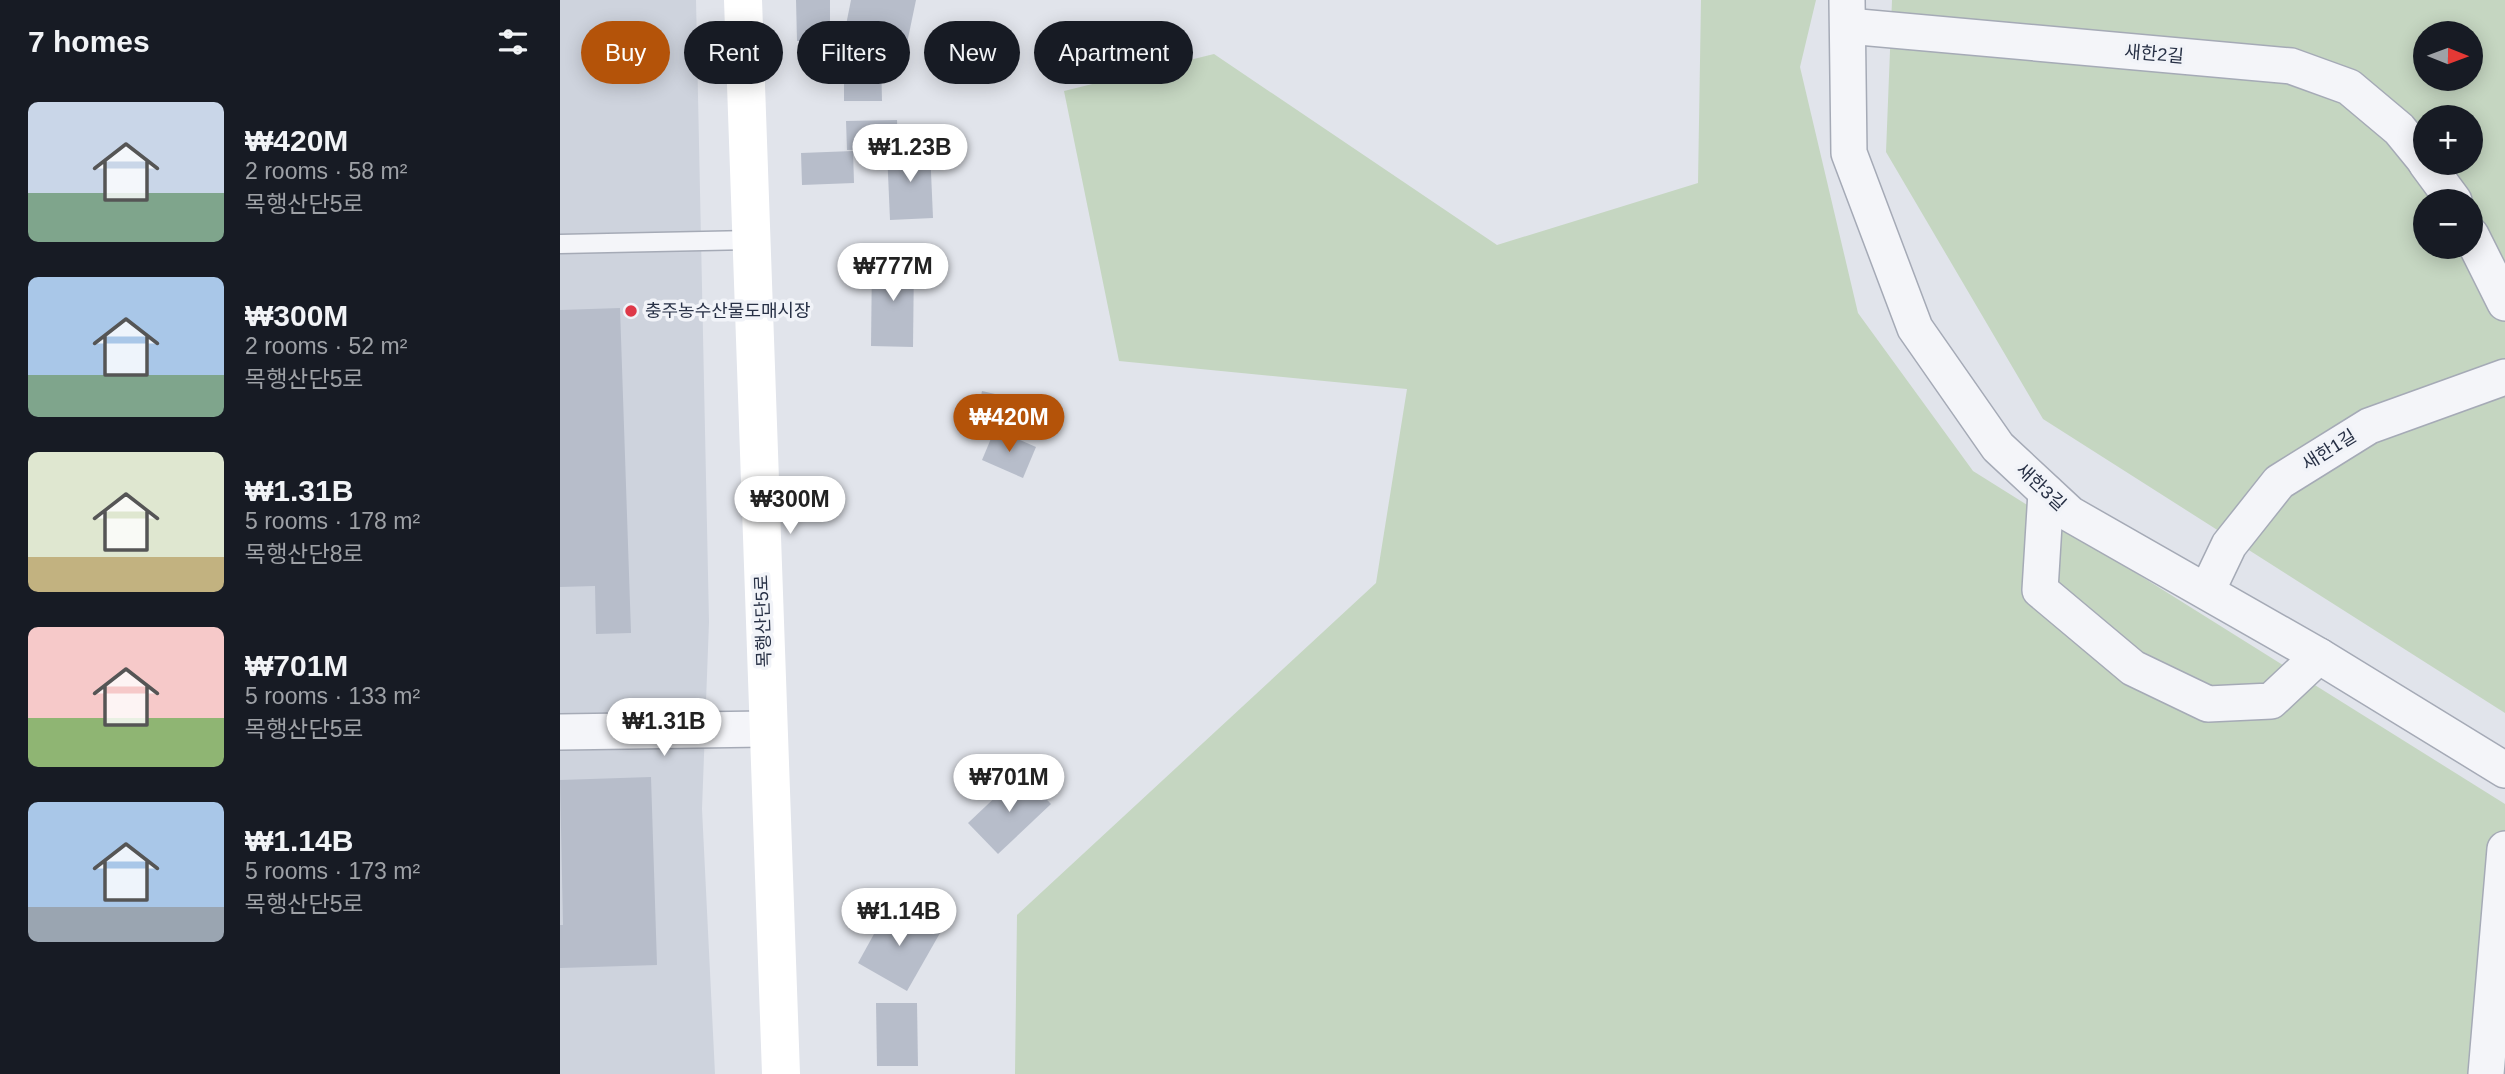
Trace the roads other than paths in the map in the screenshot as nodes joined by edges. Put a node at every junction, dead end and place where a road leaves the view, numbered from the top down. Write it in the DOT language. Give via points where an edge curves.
graph roads {
  1 [pos="743,0"];
  2 [pos="1848,13"];
  3 [pos="2413,146"];
  4 [pos="751,240"];
  5 [pos="560,244"];
  6 [pos="2483,259"];
  7 [pos="2505,303"];
  8 [pos="2505,377"];
  9 [pos="2046,492"];
  10 [pos="2207,591"];
  11 [pos="2319,656"];
  12 [pos="767,729"];
  13 [pos="560,732"];
  14 [pos="2505,770"];
  15 [pos="2505,849"];
  16 [pos="781,1074"];
  17 [pos="2486,1074"];
  1 -- 4 [label="street, 목행산단5로"];
  2 -- 3 [label="street, 새한2길" via="2291,66 2349,87"];
  2 -- 9 [label="street, 새한3길" via="1849,153 1916,328 1998,446"];
  4 -- 5 [label="lane"];
  4 -- 12 [label="street, 목행산단5로"];
  6 -- 7 [label="street"];
  8 -- 10 [label="street, 새한1길" via="2369,426 2278,482 2228,545"];
  9 -- 10 [label="street, 새한3길" via="2070,514"];
  9 -- 11 [label="street" via="2040,590 2133,668 2208,704 2271,701"];
  10 -- 11 [label="street, 새한3길"];
  11 -- 14 [label="street, 새한3길"];
  12 -- 13 [label="street"];
  12 -- 16 [label="street, 목행산단5로"];
  15 -- 17 [label="street"];
}
